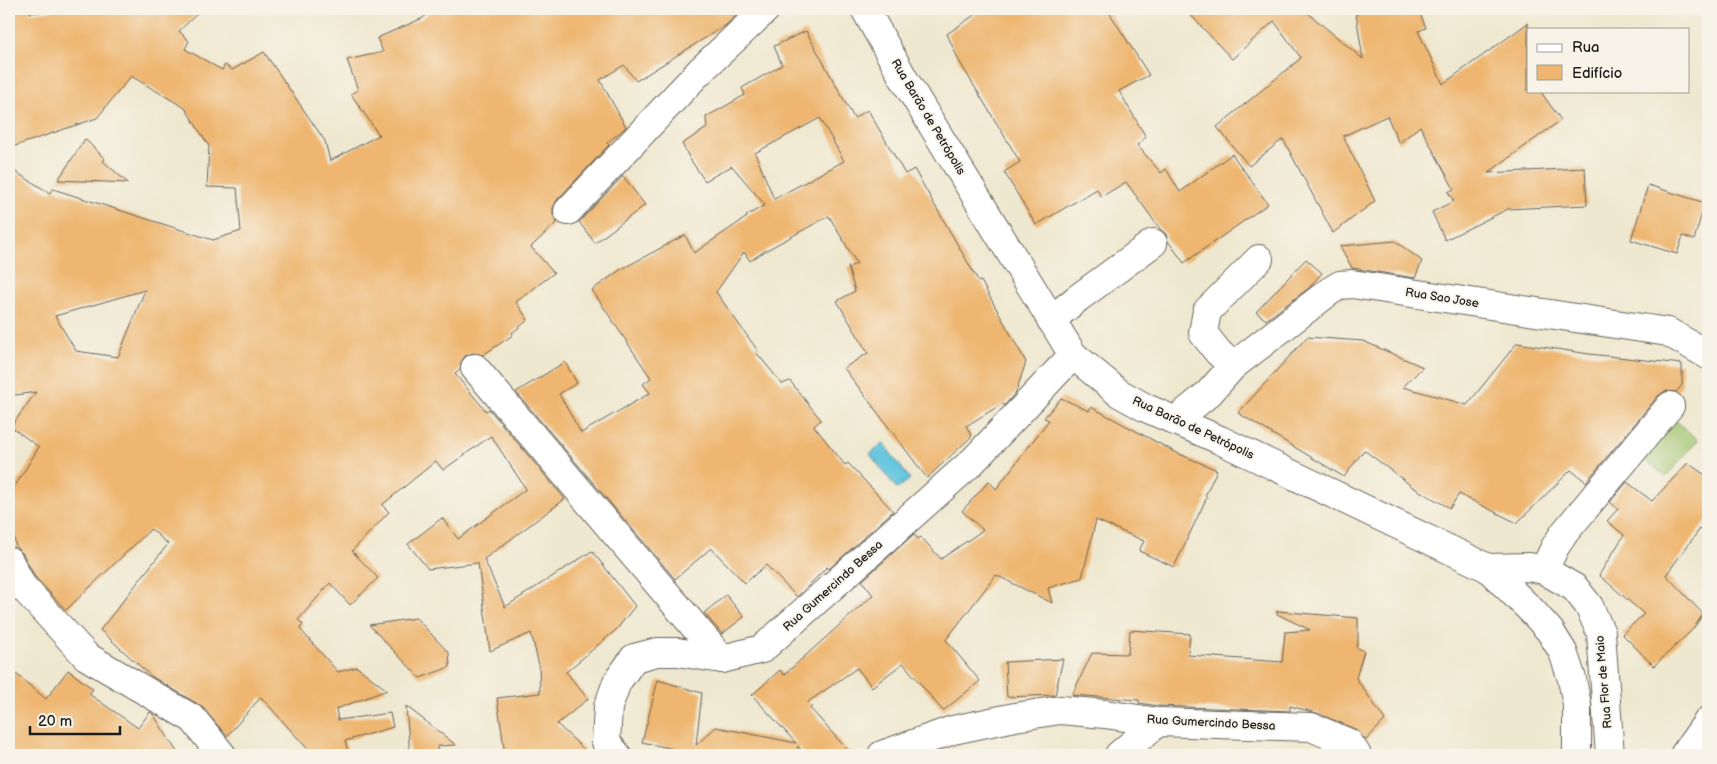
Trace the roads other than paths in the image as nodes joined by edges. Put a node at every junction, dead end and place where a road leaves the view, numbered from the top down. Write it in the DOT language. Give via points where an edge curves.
graph roads {
  1 [pos="766,9"];
  2 [pos="865,9"];
  3 [pos="568,211"];
  4 [pos="1153,243"];
  5 [pos="1259,259"];
  6 [pos="1051,320"];
  7 [pos="1708,354"];
  8 [pos="1073,355"];
  9 [pos="1233,366"];
  10 [pos="475,368"];
  11 [pos="1209,393"];
  12 [pos="1670,406"];
  13 [pos="1175,421"];
  14 [pos="1220,440"];
  15 [pos="9,560"];
  16 [pos="1488,568"];
  17 [pos="1544,570"];
  18 [pos="722,659"];
  19 [pos="1708,721"];
  20 [pos="1158,722"];
  21 [pos="222,755"];
  22 [pos="617,755"];
  23 [pos="882,755"];
  24 [pos="1118,755"];
  25 [pos="1357,755"];
  26 [pos="1577,755"];
  27 [pos="1610,755"];
  28 [pos="1684,755"];
  1 -- 3 [label="street" via="699,72"];
  2 -- 6 [label="street, Rua Barão de Petrópolis"];
  4 -- 6 [label="street"];
  5 -- 9 [label="street" via="1207,311 1203,333"];
  6 -- 8 [label="street, Rua Barão de Petrópolis"];
  7 -- 9 [label="street, Rua Sao Jose" via="1668,332 1352,284 1340,285 1330,291"];
  8 -- 13 [label="street, Rua Barão de Petrópolis" via="1118,393"];
  8 -- 18 [label="street, Rua Gumercindo Bessa" via="973,461 762,649"];
  9 -- 11 [label="street, Rua Sao Jose"];
  10 -- 18 [label="street"];
  11 -- 13 [label="street, Rua Sao Jose"];
  11 -- 14 [label="street"];
  12 -- 17 [label="street" via="1565,532"];
  13 -- 14 [label="street, Rua Barão de Petrópolis"];
  14 -- 16 [label="street, Rua Barão de Petrópolis"];
  15 -- 21 [label="street" via="22,586 86,656 193,720"];
  16 -- 17 [label="street, Rua Flor de Maio"];
  16 -- 26 [label="street, Rua Barão de Petrópolis" via="1544,625 1563,652 1577,705"];
  17 -- 27 [label="street, Rua Flor de Maio" via="1575,588 1589,606 1601,633"];
  18 -- 22 [label="street, Rua Gumercindo Bessa" via="677,652 657,652 634,658 617,682 608,707 606,742"];
  19 -- 28 [label="street"];
  20 -- 23 [label="street, Rua Gumercindo Bessa" via="1060,710 953,730"];
  20 -- 24 [label="street"];
  20 -- 25 [label="street, Rua Gumercindo Bessa" via="1311,726 1349,743"];
}
